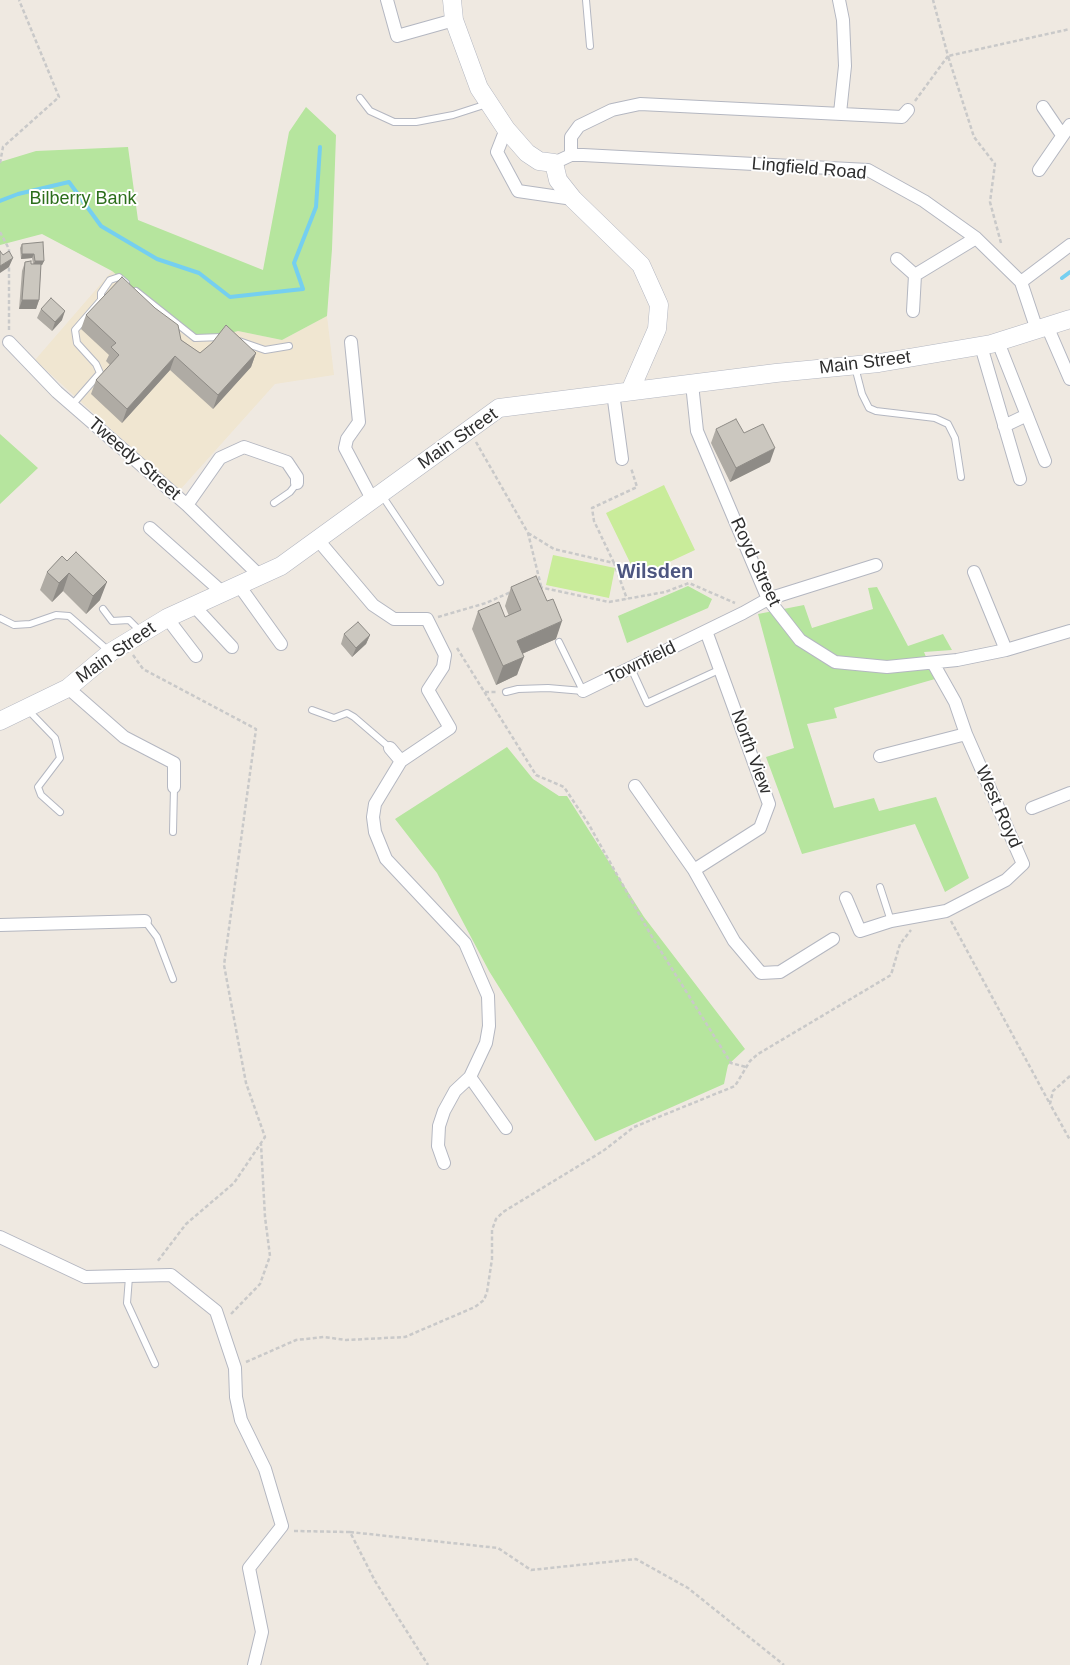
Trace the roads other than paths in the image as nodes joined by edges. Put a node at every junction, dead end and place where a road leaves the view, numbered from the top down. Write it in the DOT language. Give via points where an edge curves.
graph roads {
  1 [pos="452,0"];
  2 [pos="586,0"];
  3 [pos="840,0"];
  4 [pos="392,3"];
  5 [pos="454,20"];
  6 [pos="590,46"];
  7 [pos="360,98"];
  8 [pos="490,104"];
  9 [pos="1042,107"];
  10 [pos="908,110"];
  11 [pos="840,113"];
  12 [pos="1070,124"];
  13 [pos="506,129"];
  14 [pos="1062,135"];
  15 [pos="571,156"];
  16 [pos="554,163"];
  17 [pos="1040,170"];
  18 [pos="573,199"];
  19 [pos="976,238"];
  20 [pos="1070,245"];
  21 [pos="897,259"];
  22 [pos="914,275"];
  23 [pos="1021,282"];
  24 [pos="913,310"];
  25 [pos="1070,319"];
  26 [pos="1042,328"];
  27 [pos="9,342"];
  28 [pos="351,342"];
  29 [pos="990,344"];
  30 [pos="289,346"];
  31 [pos="854,365"];
  32 [pos="1070,379"];
  33 [pos="692,384"];
  34 [pos="622,392"];
  35 [pos="72,405"];
  36 [pos="1027,415"];
  37 [pos="1004,426"];
  38 [pos="622,458"];
  39 [pos="1046,461"];
  40 [pos="961,477"];
  41 [pos="1020,480"];
  42 [pos="297,483"];
  43 [pos="376,496"];
  44 [pos="274,503"];
  45 [pos="187,505"];
  46 [pos="150,528"];
  47 [pos="318,540"];
  48 [pos="876,564"];
  49 [pos="974,572"];
  50 [pos="259,575"];
  51 [pos="440,582"];
  52 [pos="238,584"];
  53 [pos="222,592"];
  54 [pos="768,599"];
  55 [pos="194,607"];
  56 [pos="103,609"];
  57 [pos="0,618"];
  58 [pos="167,618"];
  59 [pos="706,631"];
  60 [pos="1070,631"];
  61 [pos="142,633"];
  62 [pos="559,642"];
  63 [pos="281,644"];
  64 [pos="232,647"];
  65 [pos="118,648"];
  66 [pos="1006,650"];
  67 [pos="196,656"];
  68 [pos="933,663"];
  69 [pos="630,668"];
  70 [pos="721,670"];
  71 [pos="68,688"];
  72 [pos="583,691"];
  73 [pos="506,692"];
  74 [pos="27,709"];
  75 [pos="312,710"];
  76 [pos="2,716"];
  77 [pos="966,734"];
  78 [pos="390,748"];
  79 [pos="880,756"];
  80 [pos="401,760"];
  81 [pos="634,786"];
  82 [pos="174,787"];
  83 [pos="1070,794"];
  84 [pos="1032,808"];
  85 [pos="60,812"];
  86 [pos="173,832"];
  87 [pos="694,870"];
  88 [pos="880,887"];
  89 [pos="846,898"];
  90 [pos="145,921"];
  91 [pos="891,921"];
  92 [pos="0,925"];
  93 [pos="833,939"];
  94 [pos="173,979"];
  95 [pos="470,1077"];
  96 [pos="506,1128"];
  97 [pos="444,1164"];
  98 [pos="0,1237"];
  99 [pos="129,1277"];
  100 [pos="155,1364"];
  101 [pos="254,1665"];
  1 -- 5 [label="street"];
  2 -- 6 [label="lane"];
  3 -- 11 [label="street" via="845,66"];
  4 -- 5 [label="street" via="397,36"];
  5 -- 8 [label="street" via="479,88"];
  7 -- 8 [label="lane" via="370,111 394,122 416,122"];
  8 -- 13 [label="street"];
  9 -- 14 [label="street"];
  10 -- 11 [label="street" via="902,117"];
  11 -- 15 [label="street" via="640,104 612,110 579,126 570,137"];
  12 -- 14 [label="street"];
  13 -- 16 [label="street" via="527,153 539,161"];
  13 -- 18 [label="street" via="497,152 518,190"];
  14 -- 17 [label="street"];
  15 -- 16 [label="street, Lingfield Road"];
  15 -- 19 [label="street, Lingfield Road" via="868,170 924,202"];
  16 -- 18 [label="street" via="558,180"];
  18 -- 34 [label="street" via="641,265 659,305 657,329"];
  19 -- 22 [label="street"];
  19 -- 23 [label="street, Lingfield Road"];
  20 -- 23 [label="street"];
  21 -- 22 [label="street"];
  22 -- 24 [label="street"];
  23 -- 26 [label="street, Lingfield Road"];
  25 -- 26 [label="street, Main Street"];
  26 -- 29 [label="street, Main Street"];
  26 -- 32 [label="street, Lingfield Road"];
  27 -- 35 [label="street, Tweedy Street"];
  28 -- 43 [label="street" via="359,422 347,439 345,448"];
  29 -- 31 [label="street, Main Street"];
  29 -- 36 [label="street"];
  29 -- 37 [label="street"];
  30 -- 35 [label="lane" via="265,350 230,338 195,338 118,277 110,280 101,293 101,300 75,330 77,343 100,373"];
  31 -- 33 [label="street, Main Street"];
  31 -- 40 [label="lane" via="869,408 876,412 936,418 948,424 955,438"];
  33 -- 34 [label="street, Main Street"];
  33 -- 54 [label="street, Royd Street" via="697,431"];
  34 -- 38 [label="street"];
  34 -- 43 [label="street, Main Street" via="499,408"];
  35 -- 45 [label="street, Tweedy Street"];
  36 -- 37 [label="street"];
  36 -- 39 [label="street"];
  37 -- 41 [label="street"];
  42 -- 44 [label="lane"];
  42 -- 45 [label="street" via="297,477 287,462 244,447 220,458"];
  43 -- 47 [label="street, Main Street"];
  43 -- 51 [label="lane"];
  45 -- 50 [label="street, Tweedy Street"];
  46 -- 53 [label="street"];
  47 -- 50 [label="street, Main Street" via="281,566"];
  47 -- 80 [label="street" via="374,605 394,619 432,618 445,655 443,667 428,690 450,728"];
  48 -- 54 [label="street, Townfield"];
  49 -- 66 [label="street"];
  50 -- 52 [label="street, Main Street"];
  52 -- 53 [label="street, Main Street"];
  52 -- 63 [label="street"];
  53 -- 55 [label="street, Main Street"];
  54 -- 59 [label="street, Townfield"];
  54 -- 68 [label="street, Royd Street" via="800,640 835,662 887,667"];
  55 -- 58 [label="street, Main Street"];
  55 -- 64 [label="street"];
  56 -- 61 [label="lane" via="112,621 129,620"];
  57 -- 65 [label="lane" via="14,625 69,616"];
  58 -- 61 [label="street, Main Street"];
  58 -- 67 [label="street"];
  59 -- 69 [label="street, Townfield"];
  59 -- 70 [label="street, North View"];
  60 -- 66 [label="street, Royd Street"];
  61 -- 65 [label="street, Main Street"];
  62 -- 72 [label="lane"];
  65 -- 71 [label="street, Main Street"];
  66 -- 68 [label="street, Royd Street"];
  68 -- 77 [label="street, West Royd" via="955,702"];
  69 -- 70 [label="lane" via="647,703"];
  69 -- 72 [label="street, Townfield"];
  70 -- 87 [label="street, North View" via="769,804 760,828"];
  71 -- 74 [label="street, Main Street"];
  71 -- 82 [label="street" via="124,737 174,763"];
  72 -- 73 [label="lane" via="548,688"];
  74 -- 76 [label="street, Main Street"];
  74 -- 85 [label="lane" via="55,738 60,758 38,787 41,795"];
  75 -- 78 [label="lane" via="334,718 347,713"];
  77 -- 79 [label="street"];
  77 -- 91 [label="street, West Royd" via="1023,864 1006,880 946,911"];
  78 -- 80 [label="street"];
  80 -- 95 [label="street" via="374,804 375,832 386,859 465,943 480,975 488,996 489,1026 486,1043"];
  81 -- 87 [label="street"];
  82 -- 86 [label="lane"];
  83 -- 84 [label="street"];
  87 -- 93 [label="street" via="734,942 761,972 780,972"];
  88 -- 91 [label="lane"];
  89 -- 91 [label="street, West Royd" via="860,931"];
  90 -- 92 [label="street"];
  90 -- 94 [label="lane" via="157,937"];
  95 -- 96 [label="street"];
  95 -- 97 [label="street" via="454,1092 438,1126 438,1146"];
  98 -- 99 [label="street" via="85,1277"];
  99 -- 100 [label="lane" via="127,1303"];
  99 -- 101 [label="street" via="171,1275 216,1311 235,1368 241,1420 265,1469 282,1526 249,1568 262,1632"];
}
